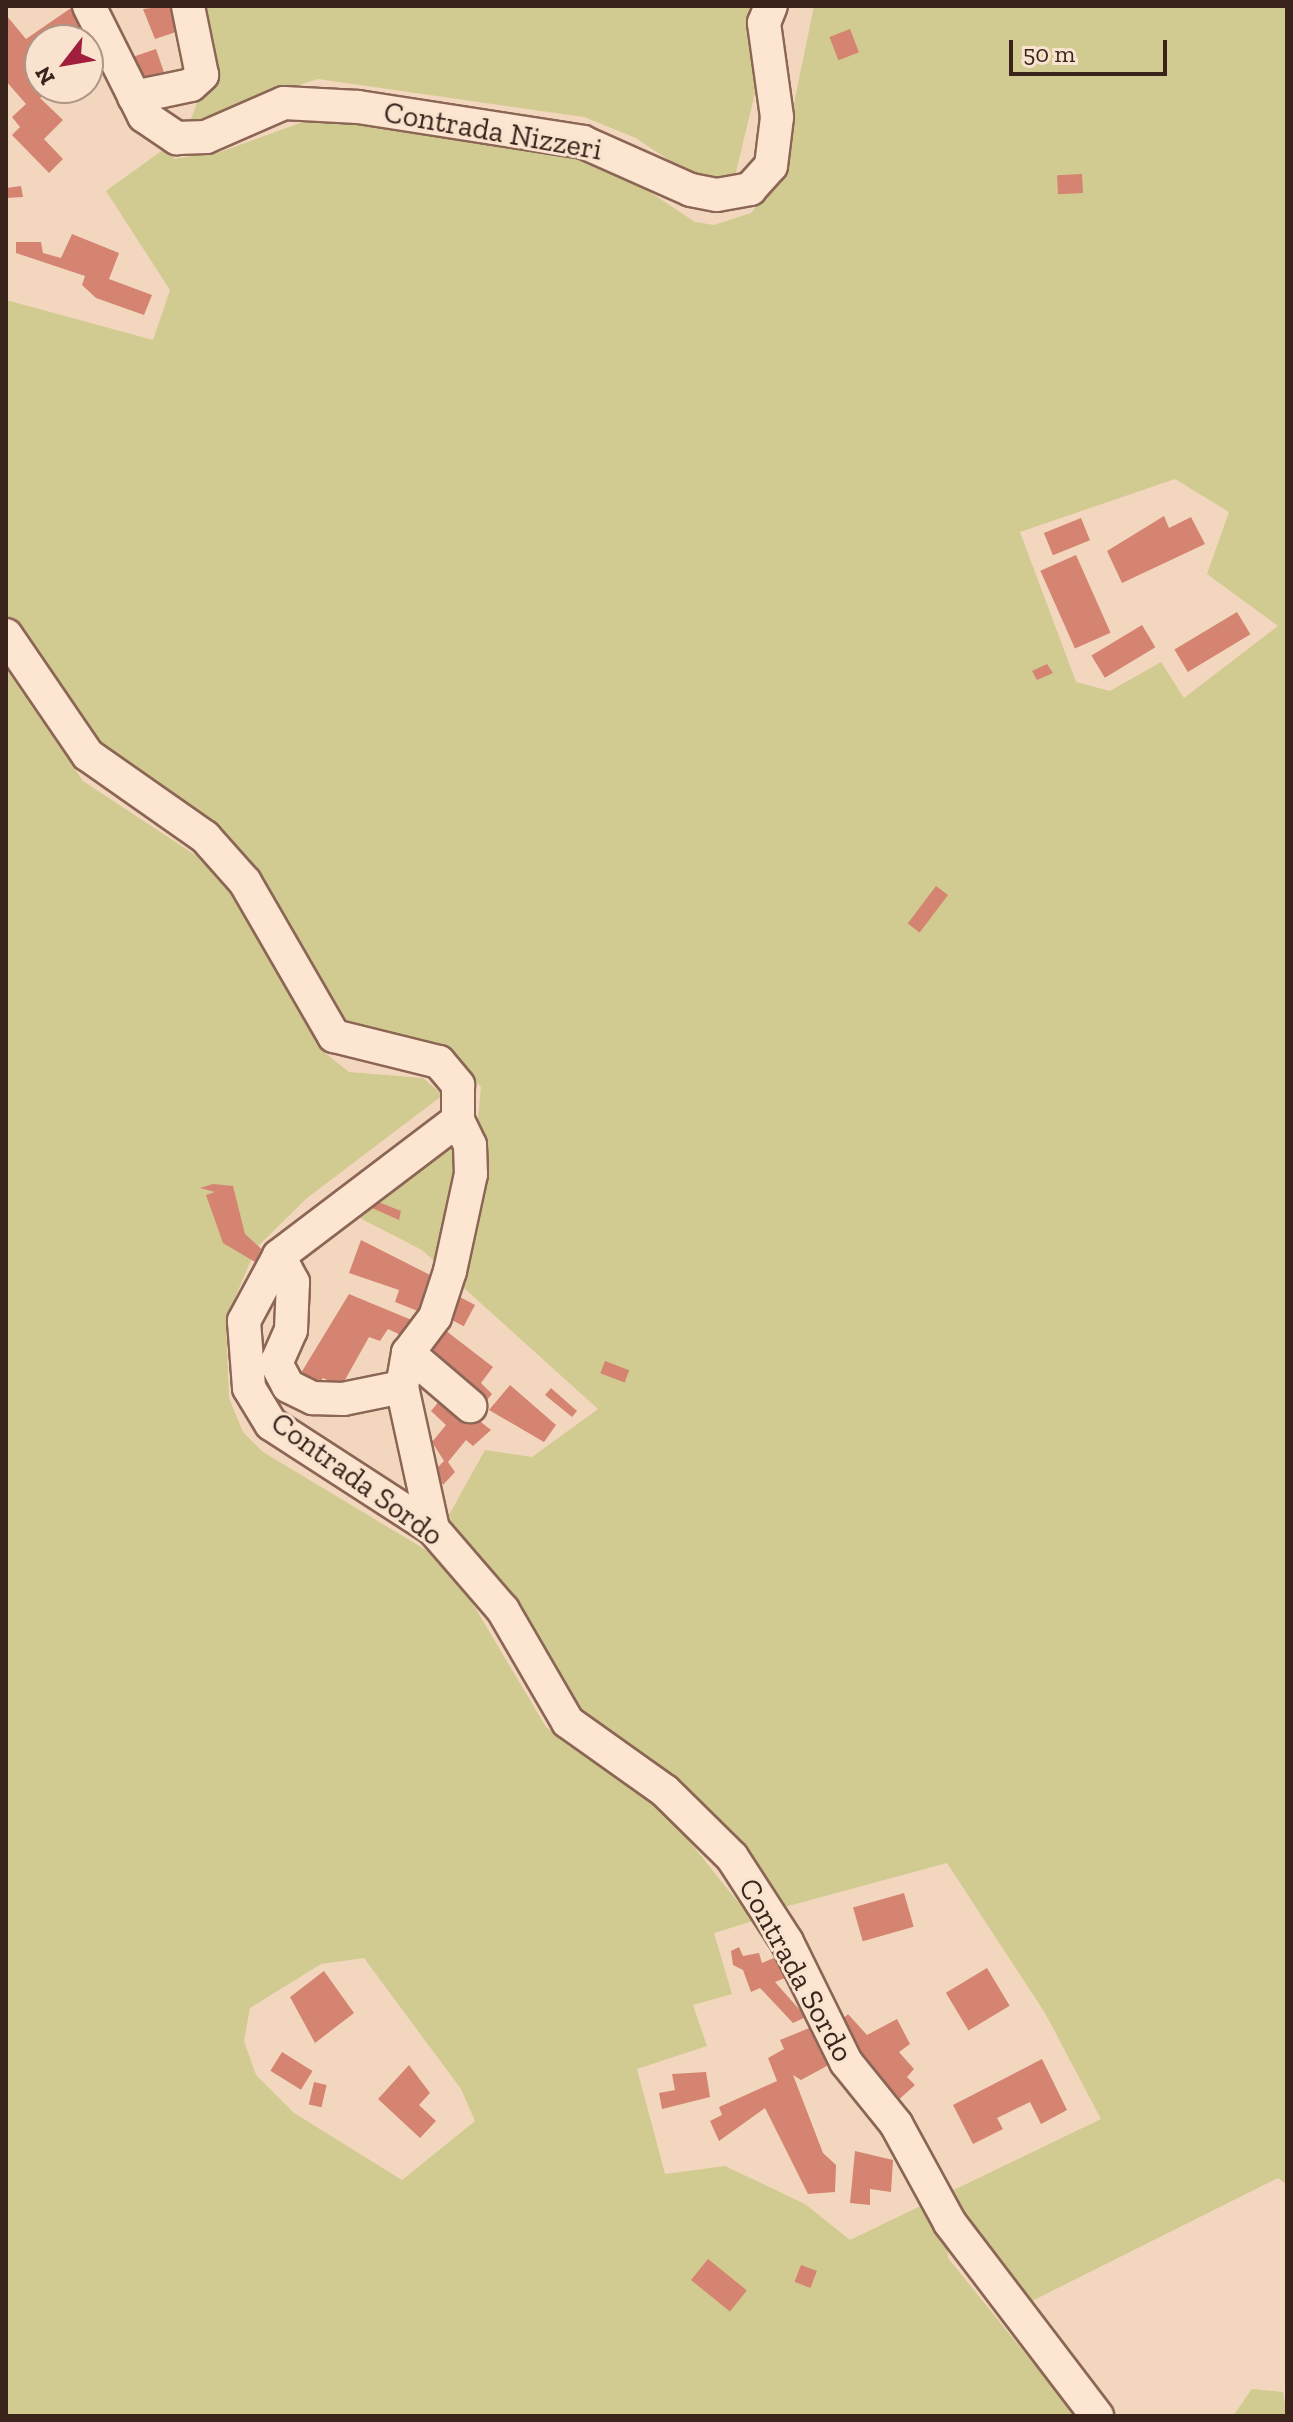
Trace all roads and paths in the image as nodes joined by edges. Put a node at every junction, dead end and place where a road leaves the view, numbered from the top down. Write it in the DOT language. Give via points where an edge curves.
graph roads {
  1 [pos="89,6"];
  2 [pos="188,6"];
  3 [pos="771,6"];
  4 [pos="139,106"];
  5 [pos="6,635"];
  6 [pos="458,1120"];
  7 [pos="279,1256"];
  8 [pos="408,1353"];
  9 [pos="402,1387"];
  10 [pos="470,1406"];
  11 [pos="433,1529"];
  12 [pos="1097,2416"];
  1 -- 4 [label="street"];
  2 -- 4 [label="street" via="202,75 191,85"];
  3 -- 4 [label="street, Contrada Nizzeri" via="764,23 777,117 771,166 739,191 691,190 583,142 358,107 284,103 206,137 177,138"];
  5 -- 6 [label="street" via="88,755 205,837 245,882 334,1036 439,1062 458,1085"];
  6 -- 7 [label="street, Contrada Sordo"];
  6 -- 8 [label="street" via="470,1145 471,1174 435,1317"];
  7 -- 9 [label="street" via="293,1282 291,1330 276,1363 288,1386 313,1398 343,1399"];
  7 -- 11 [label="street, Contrada Sordo" via="244,1321 249,1388 271,1424"];
  8 -- 9 [label="street"];
  8 -- 10 [label="street"];
  9 -- 11 [label="street"];
  11 -- 12 [label="street, Contrada Sordo" via="503,1610 568,1722 665,1791 732,1857 787,1942 846,2062 896,2124 950,2223"];
}
